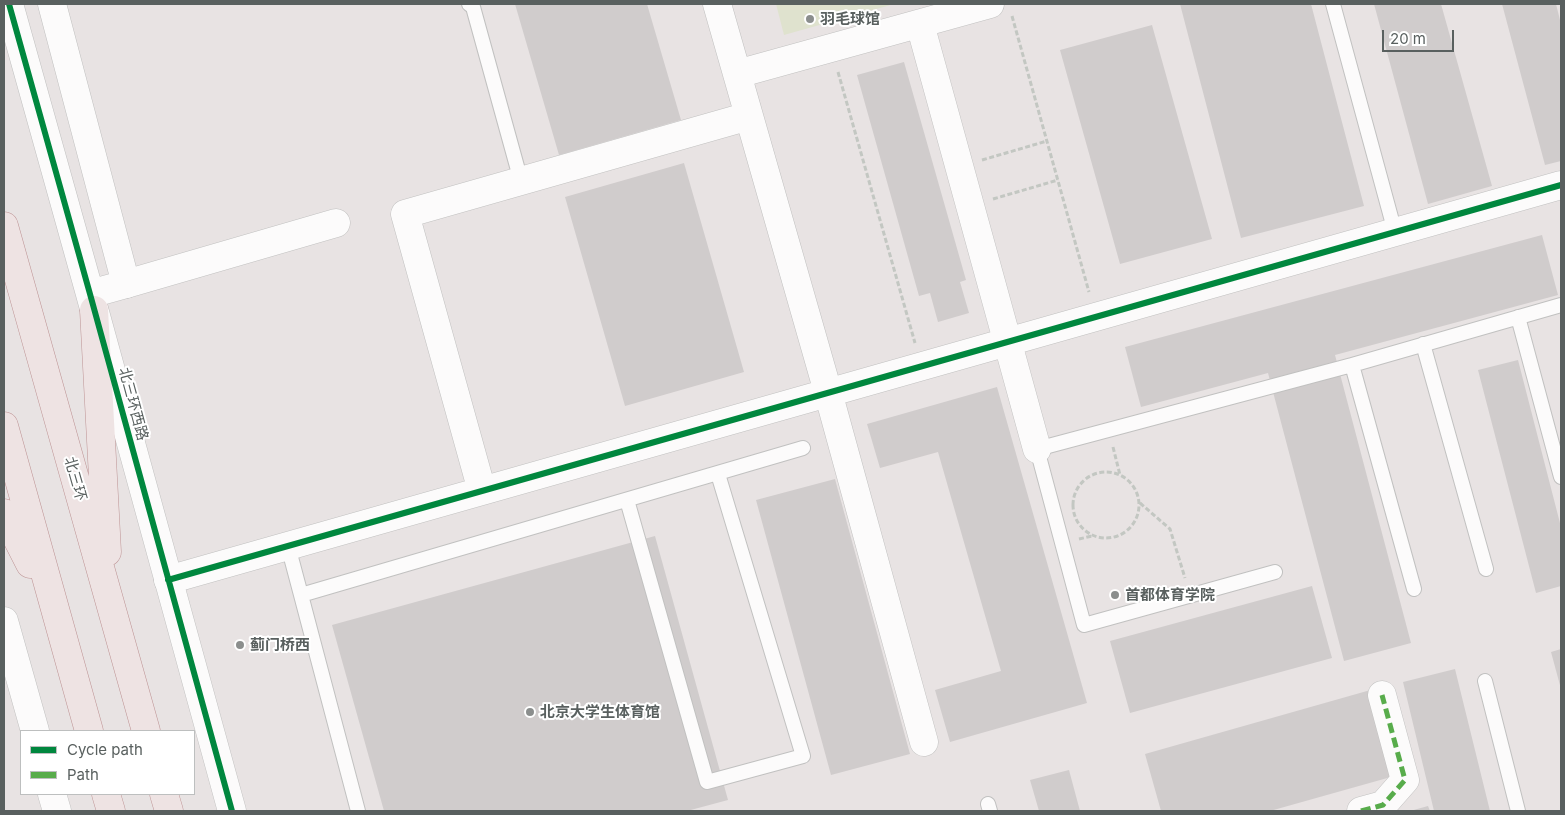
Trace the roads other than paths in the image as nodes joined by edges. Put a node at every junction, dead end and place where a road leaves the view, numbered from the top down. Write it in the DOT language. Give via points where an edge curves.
graph roads {
  1 [pos="9,4"];
  2 [pos="52,4"];
  3 [pos="469,4"];
  4 [pos="717,4"];
  5 [pos="1333,4"];
  6 [pos="1000,8"];
  7 [pos="920,24"];
  8 [pos="737,74"];
  9 [pos="749,116"];
  10 [pos="522,181"];
  11 [pos="1561,185"];
  12 [pos="336,223"];
  13 [pos="4,226"];
  14 [pos="1395,232"];
  15 [pos="126,284"];
  16 [pos="92,302"];
  17 [pos="1561,305"];
  18 [pos="1518,317"];
  19 [pos="1008,341"];
  20 [pos="1423,344"];
  21 [pos="1352,365"];
  22 [pos="828,392"];
  23 [pos="4,426"];
  24 [pos="803,448"];
  25 [pos="1037,449"];
  26 [pos="718,474"];
  27 [pos="1561,477"];
  28 [pos="482,491"];
  29 [pos="628,500"];
  30 [pos="4,513"];
  31 [pos="288,546"];
  32 [pos="1486,570"];
  33 [pos="1275,572"];
  34 [pos="168,580"];
  35 [pos="1414,589"];
  36 [pos="300,595"];
  37 [pos="110,601"];
  38 [pos="56,615"];
  39 [pos="4,624"];
  40 [pos="1485,681"];
  41 [pos="1382,694"];
  42 [pos="35,730"];
  43 [pos="89,730"];
  44 [pos="146,730"];
  45 [pos="924,742"];
  46 [pos="52,795"];
  47 [pos="106,795"];
  48 [pos="164,795"];
  49 [pos="57,811"];
  50 [pos="111,811"];
  51 [pos="169,811"];
  52 [pos="232,811"];
  53 [pos="358,811"];
  54 [pos="1361,811"];
  55 [pos="1518,811"];
  1 -- 16 [label="street, 北三环西路"];
  2 -- 15 [label="street"];
  3 -- 10 [label="lane" via="473,7"];
  4 -- 8 [label="street"];
  5 -- 14 [label="lane"];
  6 -- 7 [label="street"];
  7 -- 8 [label="street"];
  7 -- 19 [label="street"];
  8 -- 9 [label="street"];
  9 -- 10 [label="street"];
  9 -- 22 [label="street"];
  10 -- 28 [label="street" via="405,214"];
  11 -- 14 [label="street"];
  12 -- 15 [label="street"];
  13 -- 37 [label="highway, 北三环"];
  14 -- 19 [label="street"];
  15 -- 16 [label="street"];
  16 -- 34 [label="street, 北三环西路"];
  16 -- 37 [label="highway"];
  17 -- 18 [label="lane"];
  18 -- 20 [label="lane"];
  18 -- 27 [label="lane"];
  19 -- 22 [label="street"];
  19 -- 25 [label="street"];
  20 -- 21 [label="lane"];
  20 -- 32 [label="lane"];
  21 -- 25 [label="lane"];
  21 -- 35 [label="lane"];
  22 -- 28 [label="street"];
  22 -- 45 [label="street"];
  23 -- 38 [label="highway"];
  24 -- 26 [label="lane"];
  25 -- 33 [label="lane" via="1084,625"];
  26 -- 29 [label="lane"];
  26 -- 29 [label="lane" via="803,756 707,782"];
  28 -- 31 [label="street"];
  29 -- 36 [label="lane"];
  30 -- 38 [label="highway"];
  31 -- 34 [label="street"];
  31 -- 36 [label="lane"];
  34 -- 52 [label="street, 北三环西路"];
  36 -- 53 [label="lane"];
  37 -- 44 [label="highway, 北三环"];
  38 -- 43 [label="highway"];
  39 -- 42 [label="street"];
  40 -- 55 [label="lane"];
  41 -- 54 [label="street" via="1405,780 1383,805"];
  46 -- 49 [label="street"];
  47 -- 50 [label="highway"];
  48 -- 51 [label="highway"];
}
